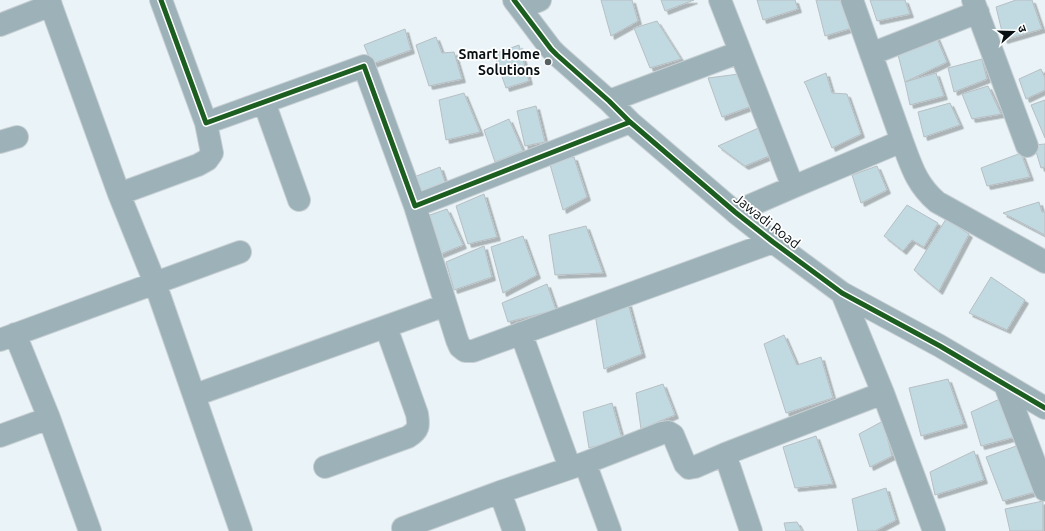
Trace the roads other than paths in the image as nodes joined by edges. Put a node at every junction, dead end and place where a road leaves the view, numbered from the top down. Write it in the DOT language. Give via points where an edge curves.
graph roads {
  1 [pos="161,0"];
  2 [pos="720,0"];
  3 [pos="852,0"];
  4 [pos="50,3"];
  5 [pos="525,3"];
  6 [pos="975,6"];
  7 [pos="0,25"];
  8 [pos="740,52"];
  9 [pos="871,54"];
  10 [pos="609,101"];
  11 [pos="264,102"];
  12 [pos="630,122"];
  13 [pos="206,123"];
  14 [pos="902,141"];
  15 [pos="1027,146"];
  16 [pos="793,187"];
  17 [pos="119,194"];
  18 [pos="299,200"];
  19 [pos="415,206"];
  20 [pos="736,212"];
  21 [pos="773,242"];
  22 [pos="240,252"];
  23 [pos="1045,262"];
  24 [pos="155,283"];
  25 [pos="842,293"];
  26 [pos="446,305"];
  27 [pos="386,327"];
  28 [pos="521,333"];
  29 [pos="8,337"];
  30 [pos="1005,385"];
  31 [pos="883,393"];
  32 [pos="195,395"];
  33 [pos="1045,408"];
  34 [pos="49,418"];
  35 [pos="0,436"];
  36 [pos="725,454"];
  37 [pos="578,466"];
  38 [pos="325,467"];
  39 [pos="1045,490"];
  40 [pos="500,492"];
  41 [pos="400,530"];
  42 [pos="930,530"];
  43 [pos="90,531"];
  44 [pos="241,531"];
  45 [pos="514,531"];
  46 [pos="610,531"];
  47 [pos="751,531"];
  1 -- 13 [label="street"];
  2 -- 8 [label="street"];
  3 -- 9 [label="street"];
  4 -- 7 [label="street"];
  4 -- 17 [label="street"];
  5 -- 10 [label="street, Jawadi Road" via="551,50"];
  6 -- 9 [label="street"];
  6 -- 15 [label="street"];
  8 -- 10 [label="street"];
  8 -- 16 [label="street"];
  9 -- 14 [label="street"];
  10 -- 12 [label="street, Jawadi Road"];
  11 -- 13 [label="street"];
  11 -- 18 [label="street"];
  11 -- 19 [label="street" via="364,66"];
  12 -- 19 [label="street"];
  12 -- 20 [label="street, Jawadi Road"];
  13 -- 17 [label="street" via="212,153 207,160"];
  14 -- 16 [label="street"];
  14 -- 23 [label="street" via="920,184 937,202"];
  16 -- 20 [label="street"];
  17 -- 24 [label="street"];
  19 -- 26 [label="street"];
  20 -- 21 [label="street, Jawadi Road"];
  21 -- 25 [label="street, Jawadi Road"];
  21 -- 28 [label="street"];
  22 -- 24 [label="street"];
  24 -- 29 [label="street"];
  24 -- 32 [label="street"];
  25 -- 30 [label="street, Jawadi Road" via="940,346"];
  25 -- 31 [label="street"];
  26 -- 27 [label="street"];
  26 -- 28 [label="street" via="456,340 465,351"];
  27 -- 32 [label="street"];
  27 -- 38 [label="street" via="417,414 419,424 416,432"];
  28 -- 37 [label="street"];
  29 -- 34 [label="street"];
  30 -- 33 [label="street, Jawadi Road"];
  30 -- 39 [label="street"];
  31 -- 36 [label="street"];
  31 -- 42 [label="street"];
  32 -- 44 [label="street"];
  34 -- 35 [label="street"];
  34 -- 43 [label="street"];
  36 -- 37 [label="street" via="689,468 684,464 673,435 668,432"];
  36 -- 47 [label="street"];
  37 -- 40 [label="street"];
  37 -- 46 [label="street"];
  40 -- 41 [label="street"];
  40 -- 45 [label="street"];
}
